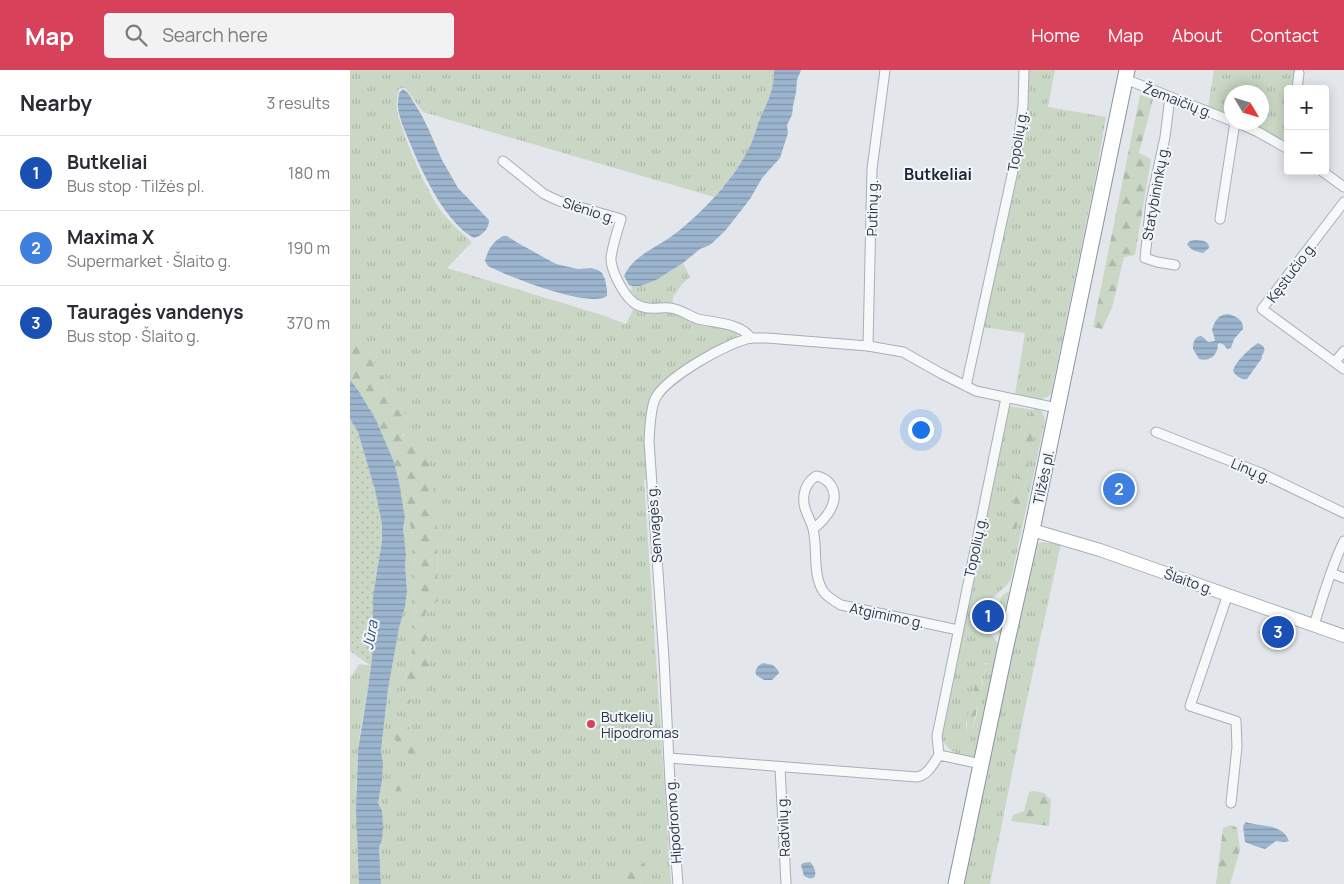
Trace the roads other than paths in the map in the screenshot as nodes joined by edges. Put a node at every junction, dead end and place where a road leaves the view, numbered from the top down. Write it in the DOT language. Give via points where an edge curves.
graph roads {
  1 [pos="885,70"];
  2 [pos="1024,70"];
  3 [pos="1300,73"];
  4 [pos="1126,75"];
  5 [pos="1298,85"];
  6 [pos="1170,97"];
  7 [pos="1224,118"];
  8 [pos="1234,130"];
  9 [pos="1253,130"];
  10 [pos="1284,147"];
  11 [pos="503,161"];
  12 [pos="1328,175"];
  13 [pos="1344,187"];
  14 [pos="1344,202"];
  15 [pos="1220,219"];
  16 [pos="1176,265"];
  17 [pos="751,338"];
  18 [pos="868,346"];
  19 [pos="1344,351"];
  20 [pos="1336,362"];
  21 [pos="1344,369"];
  22 [pos="966,386"];
  23 [pos="1006,398"];
  24 [pos="1057,408"];
  25 [pos="1156,432"];
  26 [pos="1344,513"];
  27 [pos="813,529"];
  28 [pos="1032,530"];
  29 [pos="1344,541"];
  30 [pos="1331,573"];
  31 [pos="1344,578"];
  32 [pos="1228,594"];
  33 [pos="1314,625"];
  34 [pos="958,630"];
  35 [pos="1344,636"];
  36 [pos="939,755"];
  37 [pos="669,758"];
  38 [pos="981,764"];
  39 [pos="780,767"];
  40 [pos="1231,803"];
  41 [pos="678,884"];
  42 [pos="786,884"];
  43 [pos="956,884"];
  1 -- 18 [label="street, Putinų g." via="872,169"];
  2 -- 22 [label="street, Topolių g." via="1016,157"];
  3 -- 5 [label="street"];
  4 -- 6 [label="street, Žemaičių g."];
  4 -- 24 [label="highway, Tilžės pl."];
  6 -- 7 [label="street, Žemaičių g."];
  6 -- 16 [label="street, Statybininkų g." via="1151,202 1145,258"];
  8 -- 15 [label="street"];
  9 -- 10 [label="street"];
  11 -- 17 [label="street, Slėnio g." via="544,194 621,220 611,259 617,279 632,302 652,309 679,310 698,319 740,328"];
  12 -- 13 [label="street"];
  14 -- 20 [label="street, Kęstučio g." via="1262,308"];
  17 -- 18 [label="street, Senvagės g."];
  17 -- 37 [label="street, Senvagės g." via="727,347 675,378 655,400 652,412 649,441"];
  18 -- 22 [label="street, Senvagės g." via="903,352"];
  19 -- 20 [label="street"];
  20 -- 21 [label="street, Kęstučio g."];
  22 -- 23 [label="street, Senvagės g."];
  23 -- 24 [label="street, Senvagės g."];
  23 -- 34 [label="street, Topolių g."];
  24 -- 28 [label="highway, Tilžės pl."];
  25 -- 26 [label="street, Linų g." via="1262,473"];
  27 -- 27 [label="street, Atgimimo g." via="805,511 804,495 809,482 816,476 832,486 834,498 826,518"];
  27 -- 34 [label="street, Atgimimo g." via="818,578 822,590 835,602"];
  28 -- 32 [label="main road, Šlaito g."];
  28 -- 38 [label="highway, Tilžės pl."];
  29 -- 30 [label="street"];
  30 -- 31 [label="street"];
  30 -- 33 [label="street"];
  32 -- 33 [label="main road, Šlaito g."];
  32 -- 40 [label="street" via="1190,706 1236,721 1237,747"];
  33 -- 35 [label="main road, Šlaito g."];
  34 -- 36 [label="street, Topolių g." via="937,736"];
  36 -- 38 [label="street"];
  36 -- 39 [label="street" via="928,771 917,777"];
  37 -- 39 [label="street"];
  37 -- 41 [label="street, Hipodromo g."];
  38 -- 43 [label="highway, Tilžės pl."];
  39 -- 42 [label="street, Radvilų g."];
}
